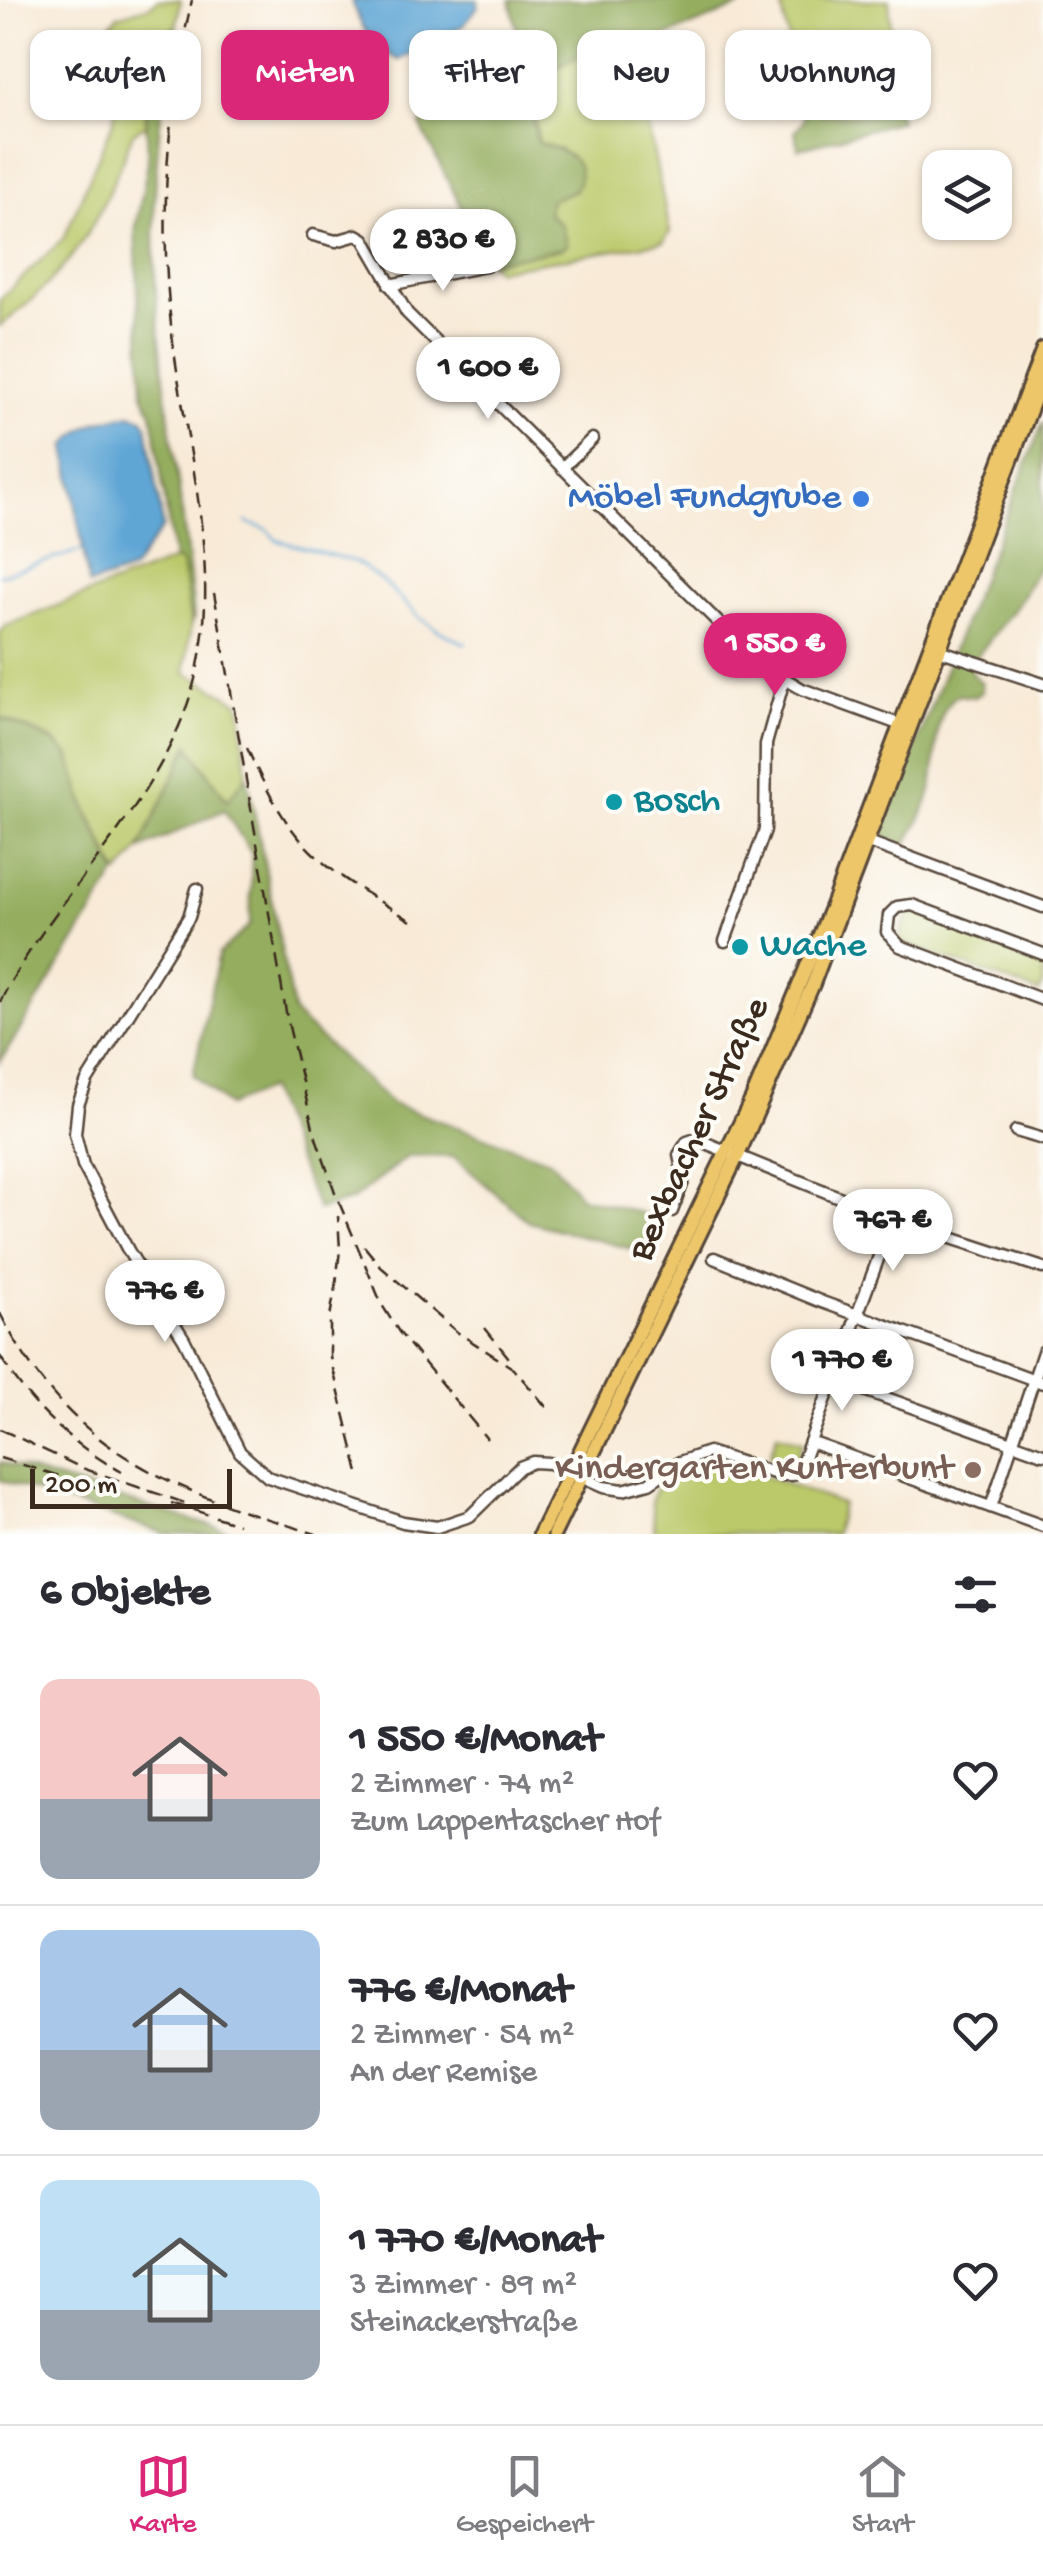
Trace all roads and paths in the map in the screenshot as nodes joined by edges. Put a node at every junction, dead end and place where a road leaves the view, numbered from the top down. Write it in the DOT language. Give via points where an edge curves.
graph roads {
  1 [pos="313,235"];
  2 [pos="486,266"];
  3 [pos="389,285"];
  4 [pos="1043,349"];
  5 [pos="1043,376"];
  6 [pos="592,439"];
  7 [pos="562,468"];
  8 [pos="934,649"];
  9 [pos="784,680"];
  10 [pos="1043,684"];
  11 [pos="906,726"];
  12 [pos="863,840"];
  13 [pos="197,889"];
  14 [pos="1043,907"];
  15 [pos="725,940"];
  16 [pos="1043,954"];
  17 [pos="1043,1000"];
  18 [pos="1016,1131"];
  19 [pos="1043,1139"];
  20 [pos="733,1153"];
  21 [pos="672,1211"];
  22 [pos="893,1218"];
  23 [pos="714,1258"];
  24 [pos="1043,1268"];
  25 [pos="856,1314"];
  26 [pos="1043,1352"];
  27 [pos="833,1379"];
  28 [pos="1038,1381"];
  29 [pos="810,1442"];
  30 [pos="1012,1444"];
  31 [pos="1043,1454"];
  32 [pos="577,1476"];
  33 [pos="991,1507"];
  34 [pos="1043,1526"];
  35 [pos="540,1534"];
  36 [pos="554,1534"];
  1 -- 3 [label="street" via="360,236"];
  2 -- 3 [label="street"];
  3 -- 7 [label="street" via="406,313"];
  4 -- 8 [label="main road, Bexbacher Straße"];
  5 -- 8 [label="main road, Bexbacher Straße"];
  6 -- 7 [label="street"];
  7 -- 9 [label="street" via="745,651"];
  8 -- 10 [label="street"];
  8 -- 11 [label="main road, Bexbacher Straße"];
  8 -- 11 [label="main road, Bexbacher Straße" via="925,690"];
  9 -- 11 [label="street"];
  9 -- 15 [label="street" via="766,744 765,830"];
  11 -- 12 [label="main road, Bexbacher Straße"];
  12 -- 14 [label="street"];
  12 -- 20 [label="main road, Bexbacher Straße"];
  13 -- 32 [label="street" via="188,917 87,1081 75,1134 83,1166 184,1339 240,1452 280,1482 426,1526 470,1516 527,1464 540,1461"];
  16 -- 17 [label="street" via="912,905 896,907 887,921 887,932 900,946"];
  18 -- 19 [label="street"];
  20 -- 21 [label="street" via="702,1140 687,1142 679,1155 684,1179"];
  20 -- 22 [label="street"];
  20 -- 32 [label="main road, Bexbacher Straße"];
  22 -- 24 [label="street"];
  22 -- 25 [label="street"];
  23 -- 25 [label="street"];
  25 -- 27 [label="street"];
  25 -- 28 [label="street"];
  26 -- 28 [label="street"];
  27 -- 29 [label="street"];
  27 -- 30 [label="street"];
  28 -- 30 [label="street"];
  29 -- 32 [label="street" via="799,1468 787,1476 708,1452 631,1490"];
  29 -- 33 [label="street"];
  30 -- 31 [label="street"];
  30 -- 33 [label="street"];
  32 -- 35 [label="main road, Bexbacher Straße"];
  32 -- 36 [label="main road, Bexbacher Straße"];
  33 -- 34 [label="street"];
}
